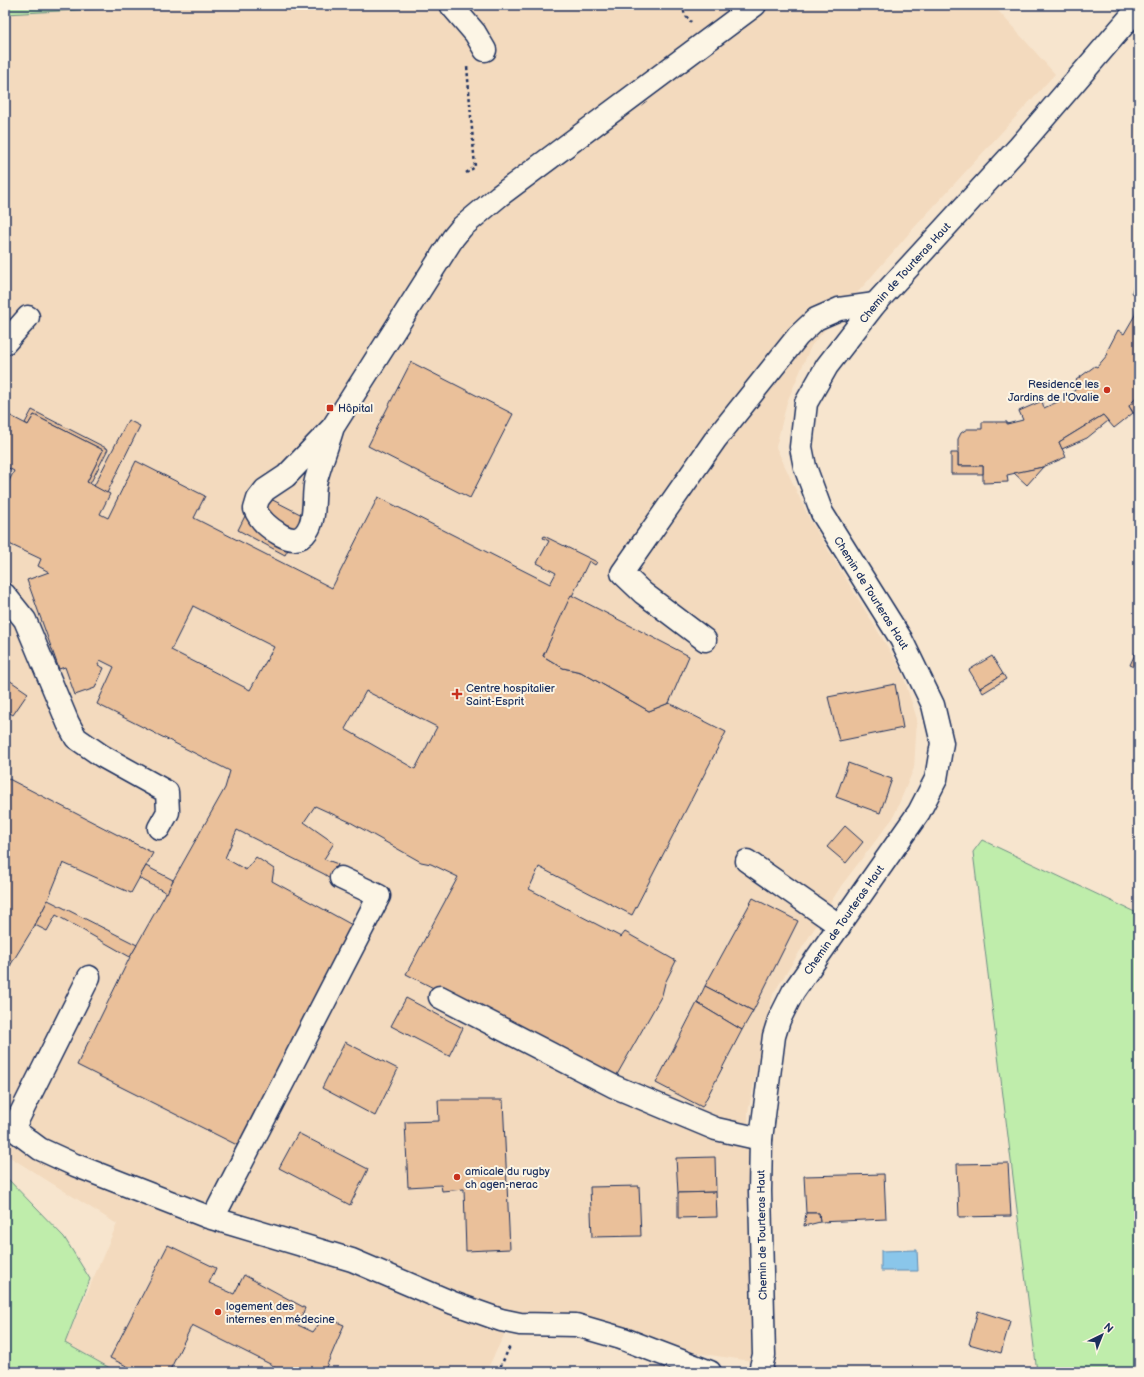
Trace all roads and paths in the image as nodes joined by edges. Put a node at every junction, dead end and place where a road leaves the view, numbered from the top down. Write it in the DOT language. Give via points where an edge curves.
graph roads {
  1 [pos="451,5"];
  2 [pos="755,5"];
  3 [pos="1139,7"];
  4 [pos="469,26"];
  5 [pos="484,50"];
  6 [pos="466,173"];
  7 [pos="876,304"];
  8 [pos="28,317"];
  9 [pos="5,343"];
  10 [pos="333,427"];
  11 [pos="5,596"];
  12 [pos="705,640"];
  13 [pos="159,828"];
  14 [pos="747,861"];
  15 [pos="341,878"];
  16 [pos="840,926"];
  17 [pos="89,977"];
  18 [pos="440,998"];
  19 [pos="9,1127"];
  20 [pos="761,1139"];
  21 [pos="212,1218"];
  22 [pos="760,1370"];
  23 [pos="710,1372"];
  1 -- 4 [label="lane"];
  2 -- 10 [label="lane" via="499,196 462,227"];
  3 -- 7 [label="lane, Chemin de Tourteras Haut" via="1019,147"];
  4 -- 5 [label="lane"];
  4 -- 6 [label="path" via="465,37 475,167"];
  7 -- 12 [label="lane" via="839,309 816,320 798,336 715,440 622,573 643,594"];
  7 -- 16 [label="lane, Chemin de Tourteras Haut" via="827,366 806,403 801,447 805,467 822,513 901,639 933,705 942,743 936,779 919,812"];
  8 -- 9 [label="lane"];
  10 -- 10 [label="lane" via="286,476 265,490 258,499 255,509 258,517 287,538 299,538 306,533 311,524 312,495"];
  11 -- 13 [label="lane" via="11,600 25,620 76,738 102,756 167,792 168,812"];
  14 -- 16 [label="lane"];
  15 -- 21 [label="lane" via="379,896"];
  16 -- 20 [label="lane, Chemin de Tourteras Haut" via="793,992 779,1020 774,1036"];
  17 -- 19 [label="lane"];
  18 -- 20 [label="lane" via="613,1086 716,1129"];
  19 -- 21 [label="lane" via="40,1150"];
  20 -- 22 [label="lane, Chemin de Tourteras Haut" via="764,1355"];
  21 -- 23 [label="lane" via="352,1260 453,1303 501,1320 520,1324 576,1325 621,1338"];
}
